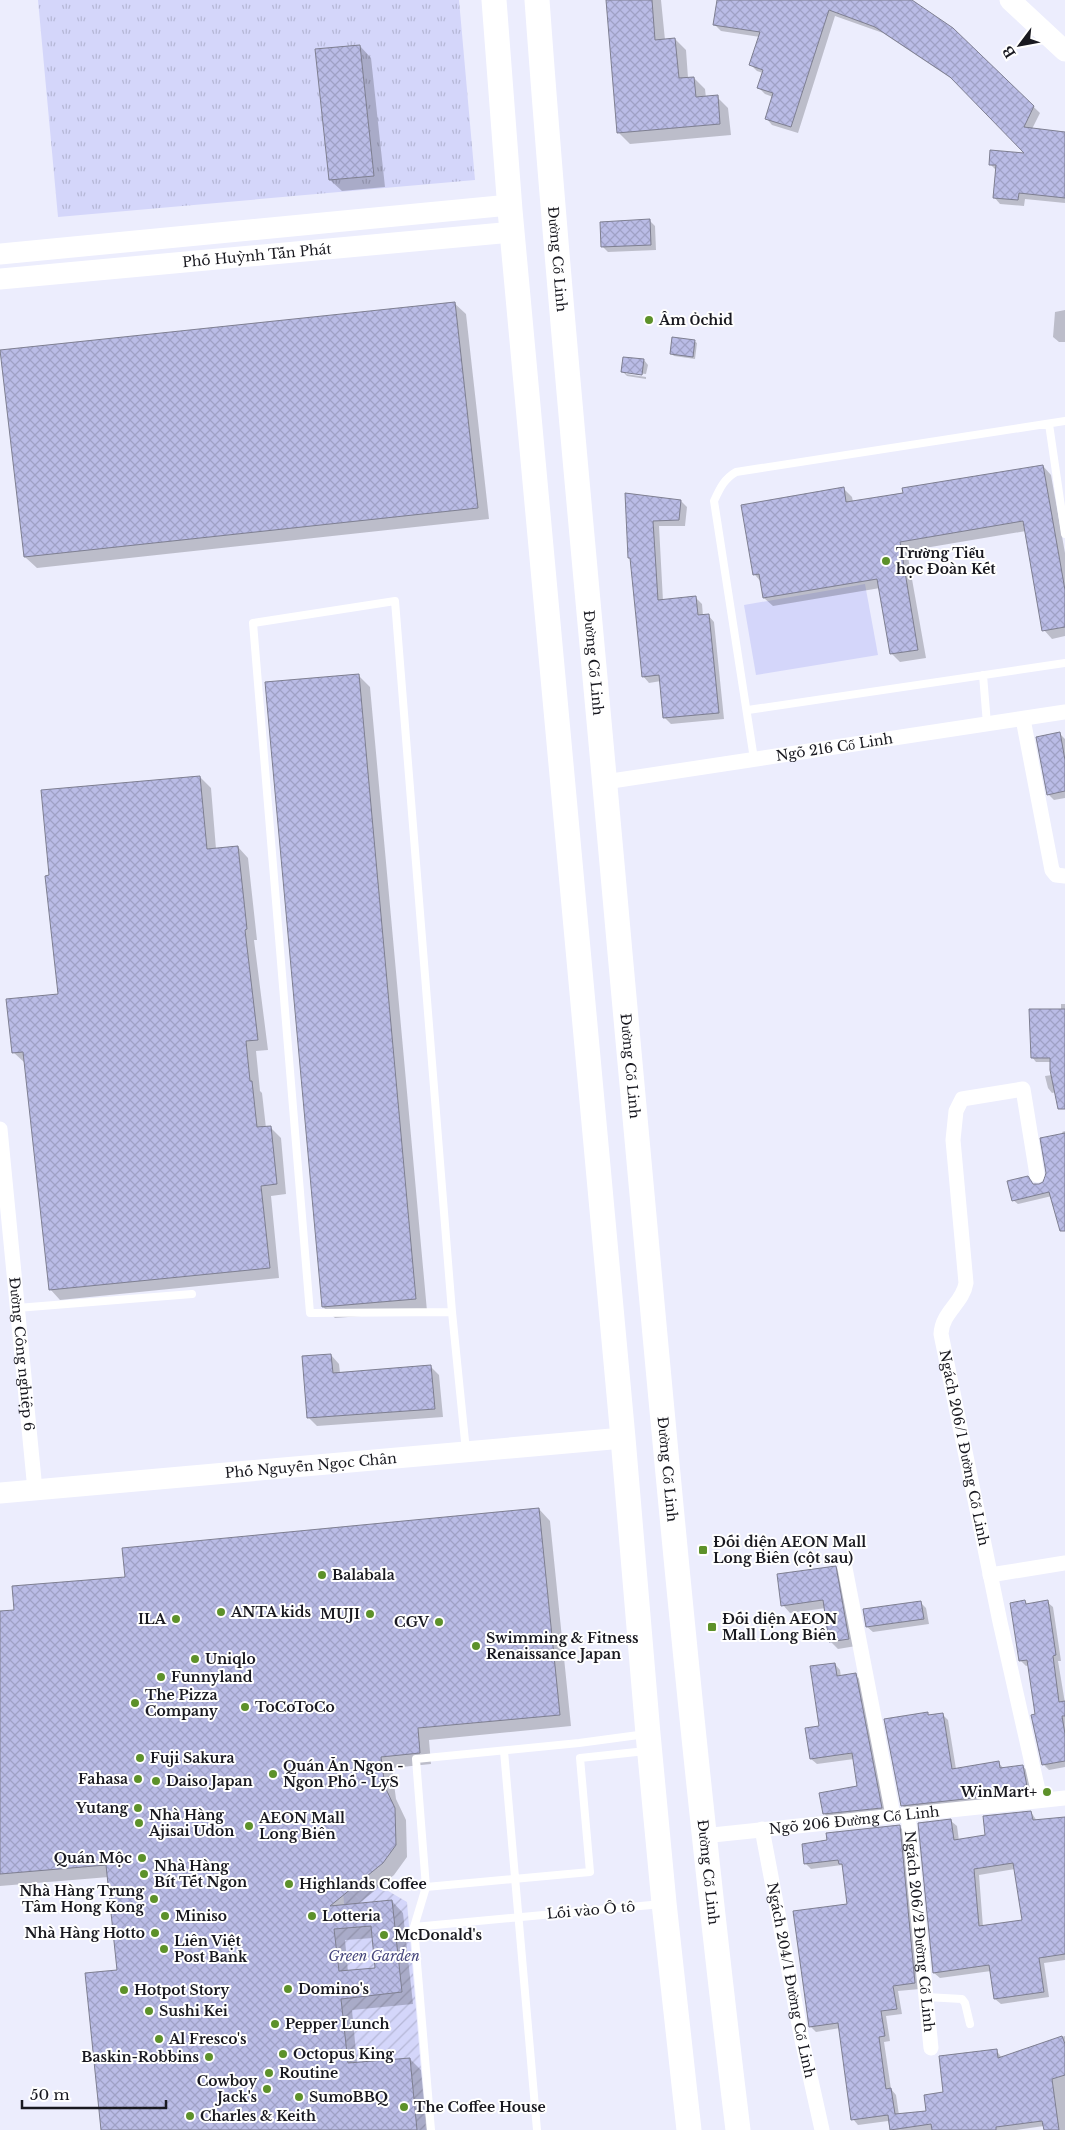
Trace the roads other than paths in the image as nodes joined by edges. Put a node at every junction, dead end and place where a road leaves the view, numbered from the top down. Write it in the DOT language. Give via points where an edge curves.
graph roads {
  1 [pos="494,0"];
  2 [pos="536,0"];
  3 [pos="1010,0"];
  4 [pos="1065,51"];
  5 [pos="510,205"];
  6 [pos="512,232"];
  7 [pos="0,254"];
  8 [pos="0,279"];
  9 [pos="1065,421"];
  10 [pos="1049,424"];
  11 [pos="1065,534"];
  12 [pos="1065,663"];
  13 [pos="984,675"];
  14 [pos="748,710"];
  15 [pos="1065,712"];
  16 [pos="1023,719"];
  17 [pos="987,724"];
  18 [pos="754,759"];
  19 [pos="605,782"];
  20 [pos="1065,876"];
  21 [pos="0,1129"];
  22 [pos="1037,1175"];
  23 [pos="192,1294"];
  24 [pos="17,1308"];
  25 [pos="452,1312"];
  26 [pos="623,1438"];
  27 [pos="466,1452"];
  28 [pos="35,1490"];
  29 [pos="0,1493"];
  30 [pos="1065,1564"];
  31 [pos="845,1568"];
  32 [pos="990,1575"];
  33 [pos="649,1742"];
  34 [pos="504,1751"];
  35 [pos="1065,1798"];
  36 [pos="1040,1799"];
  37 [pos="908,1814"];
  38 [pos="893,1815"];
  39 [pos="762,1830"];
  40 [pos="703,1836"];
  41 [pos="514,1879"];
  42 [pos="426,1887"];
  43 [pos="664,1903"];
  44 [pos="518,1917"];
  45 [pos="414,1927"];
  46 [pos="926,1997"];
  47 [pos="970,2024"];
  48 [pos="931,2048"];
  49 [pos="683,2066"];
  50 [pos="731,2069"];
  51 [pos="431,2130"];
  52 [pos="537,2130"];
  53 [pos="689,2130"];
  54 [pos="705,2130"];
  55 [pos="727,2130"];
  56 [pos="738,2130"];
  57 [pos="822,2130"];
  1 -- 5 [label="main road"];
  2 -- 19 [label="main road, Đường Cổ Linh" via="555,248"];
  3 -- 4 [label="street"];
  5 -- 6 [label="main road"];
  5 -- 7 [label="street, Phố Huỳnh Tấn Phát"];
  6 -- 8 [label="street, Phố Huỳnh Tấn Phát"];
  6 -- 26 [label="main road"];
  9 -- 10 [label="lane"];
  10 -- 11 [label="lane"];
  10 -- 14 [label="lane" via="736,472 727,477 714,501"];
  12 -- 13 [label="lane"];
  13 -- 14 [label="lane"];
  13 -- 17 [label="lane"];
  14 -- 18 [label="lane"];
  15 -- 16 [label="street, Ngõ 216 Cổ Linh"];
  16 -- 17 [label="street, Ngõ 216 Cổ Linh"];
  16 -- 20 [label="street" via="1052,870 1056,875"];
  17 -- 18 [label="street, Ngõ 216 Cổ Linh"];
  18 -- 19 [label="street, Ngõ 216 Cổ Linh"];
  19 -- 40 [label="main road, Đường Cổ Linh"];
  21 -- 24 [label="street, Đường Công nghiệp 6"];
  22 -- 32 [label="street, Ngách 206/1 Đường Cổ Linh" via="1023,1089 962,1099 956,1111 953,1140 966,1283 964,1292 946,1316 941,1334"];
  23 -- 24 [label="lane"];
  24 -- 28 [label="street, Đường Công nghiệp 6"];
  25 -- 25 [label="lane" via="310,1313 253,623 395,601"];
  25 -- 27 [label="lane"];
  26 -- 27 [label="street, Phố Nguyễn Ngọc Chân"];
  26 -- 33 [label="main road"];
  27 -- 28 [label="street, Phố Nguyễn Ngọc Chân"];
  28 -- 29 [label="street, Phố Nguyễn Ngọc Chân"];
  30 -- 32 [label="street"];
  31 -- 38 [label="street"];
  32 -- 36 [label="street, Ngách 206/1 Đường Cổ Linh"];
  33 -- 34 [label="lane" via="579,1743"];
  33 -- 41 [label="lane" via="580,1758 590,1872"];
  33 -- 43 [label="main road"];
  34 -- 41 [label="lane"];
  34 -- 42 [label="lane" via="416,1759"];
  35 -- 36 [label="street, Ngõ 206 Đường Cổ Linh"];
  36 -- 37 [label="street, Ngõ 206 Đường Cổ Linh"];
  37 -- 38 [label="street, Ngõ 206 Đường Cổ Linh"];
  37 -- 46 [label="street, Ngách 206/2 Đường Cổ Linh"];
  38 -- 39 [label="street, Ngõ 206 Đường Cổ Linh"];
  39 -- 40 [label="street, Ngõ 206 Đường Cổ Linh"];
  39 -- 57 [label="street, Ngách 204/1 Đường Cổ Linh"];
  40 -- 50 [label="main road, Đường Cổ Linh"];
  41 -- 42 [label="lane"];
  41 -- 44 [label="lane"];
  42 -- 45 [label="lane"];
  43 -- 44 [label="lane, Lối vào Ô tô"];
  43 -- 49 [label="main road"];
  44 -- 45 [label="lane, Lối vào Ô tô"];
  44 -- 52 [label="lane"];
  45 -- 51 [label="lane"];
  46 -- 47 [label="lane" via="962,1999"];
  46 -- 48 [label="street, Ngách 206/2 Đường Cổ Linh"];
  49 -- 53 [label="main road"];
  49 -- 54 [label="main road"];
  50 -- 55 [label="main road"];
  50 -- 56 [label="main road, Đường Cổ Linh"];
}
